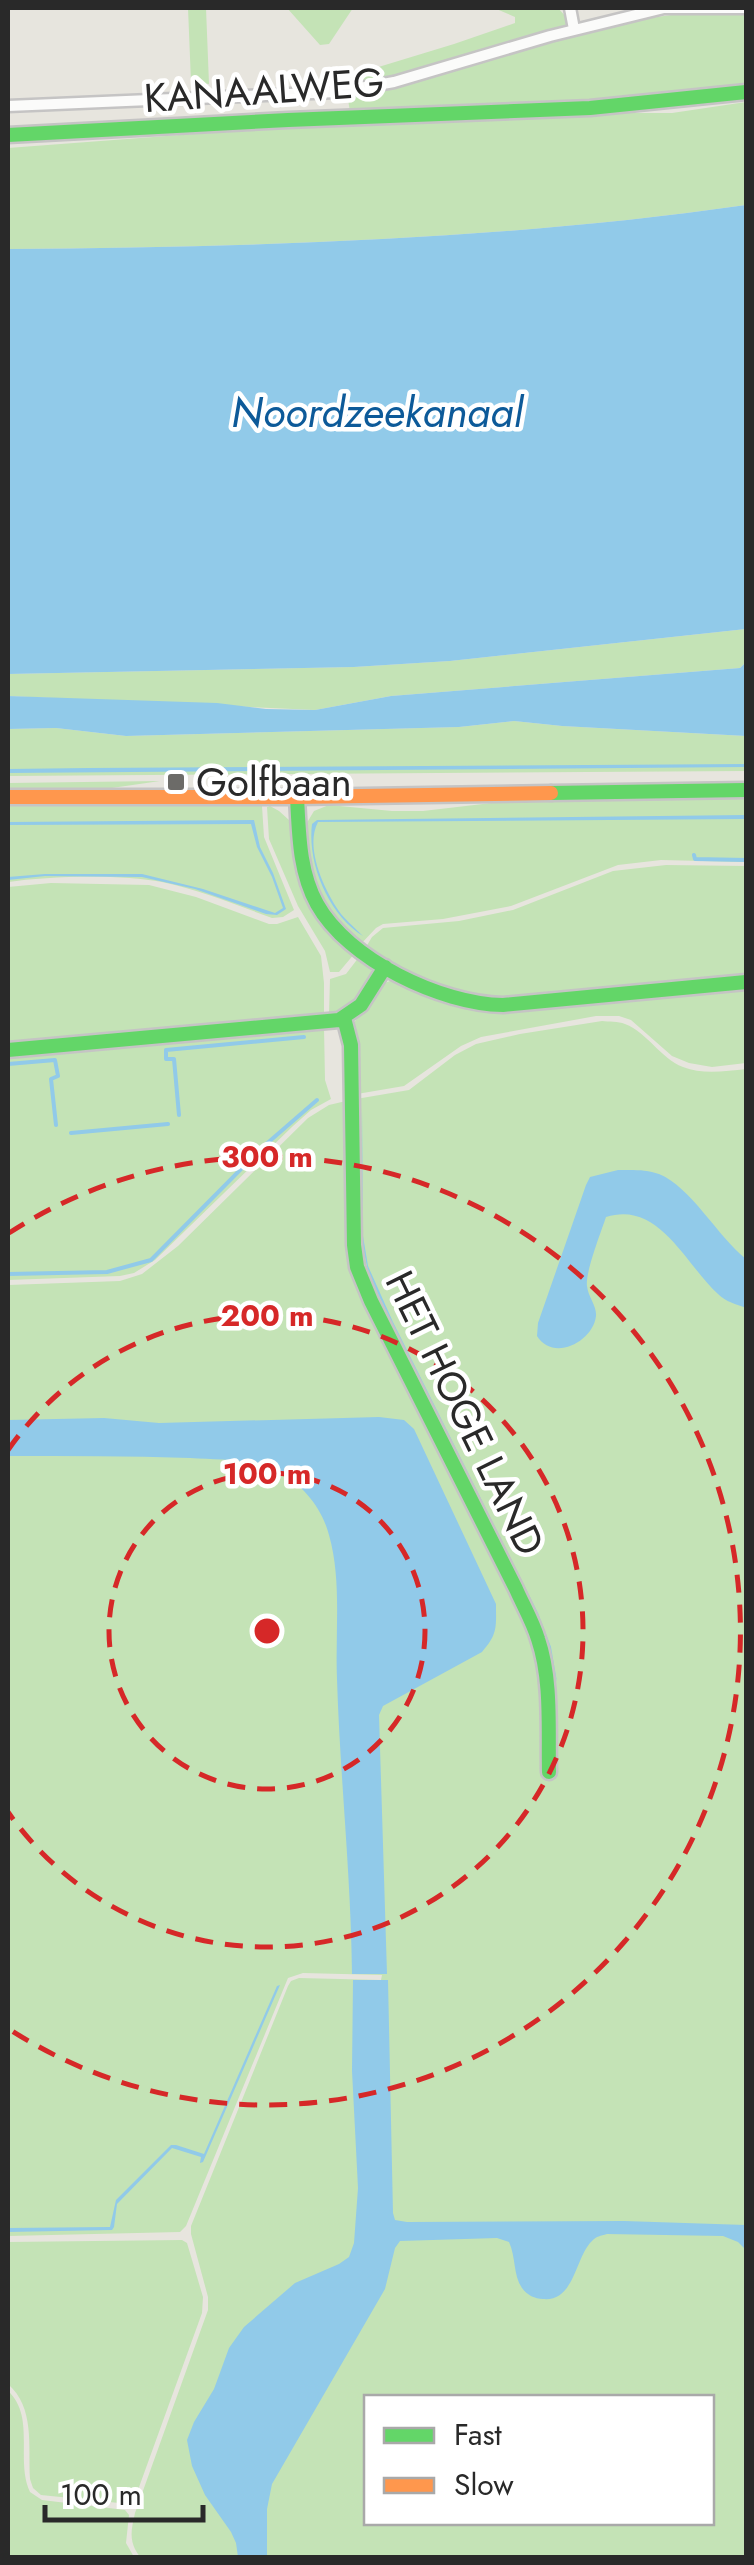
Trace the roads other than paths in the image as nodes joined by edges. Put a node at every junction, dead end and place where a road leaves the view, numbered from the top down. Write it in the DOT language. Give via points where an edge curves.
graph roads {
  1 [pos="570,8"];
  2 [pos="664,8"];
  3 [pos="746,8"];
  4 [pos="574,30"];
  5 [pos="746,92"];
  6 [pos="8,106"];
  7 [pos="8,135"];
  8 [pos="746,790"];
  9 [pos="8,797"];
  10 [pos="297,797"];
  11 [pos="385,967"];
  12 [pos="746,982"];
  13 [pos="344,1018"];
  14 [pos="8,1050"];
  15 [pos="548,1772"];
  1 -- 4 [label="street"];
  2 -- 3 [label="street, KANAALWEG"];
  2 -- 4 [label="street, KANAALWEG"];
  4 -- 6 [label="street, KANAALWEG" via="337,92"];
  5 -- 7 [label="street" via="578,110"];
  8 -- 10 [label="street"];
  9 -- 10 [label="street"];
  10 -- 11 [label="street" via="301,860 320,908 345,940"];
  11 -- 12 [label="street" via="439,995 490,1005"];
  11 -- 13 [label="street" via="361,1006"];
  13 -- 14 [label="street"];
  13 -- 15 [label="street, HET HOGE LAND" via="351,1045 357,1267 538,1638"];
}
